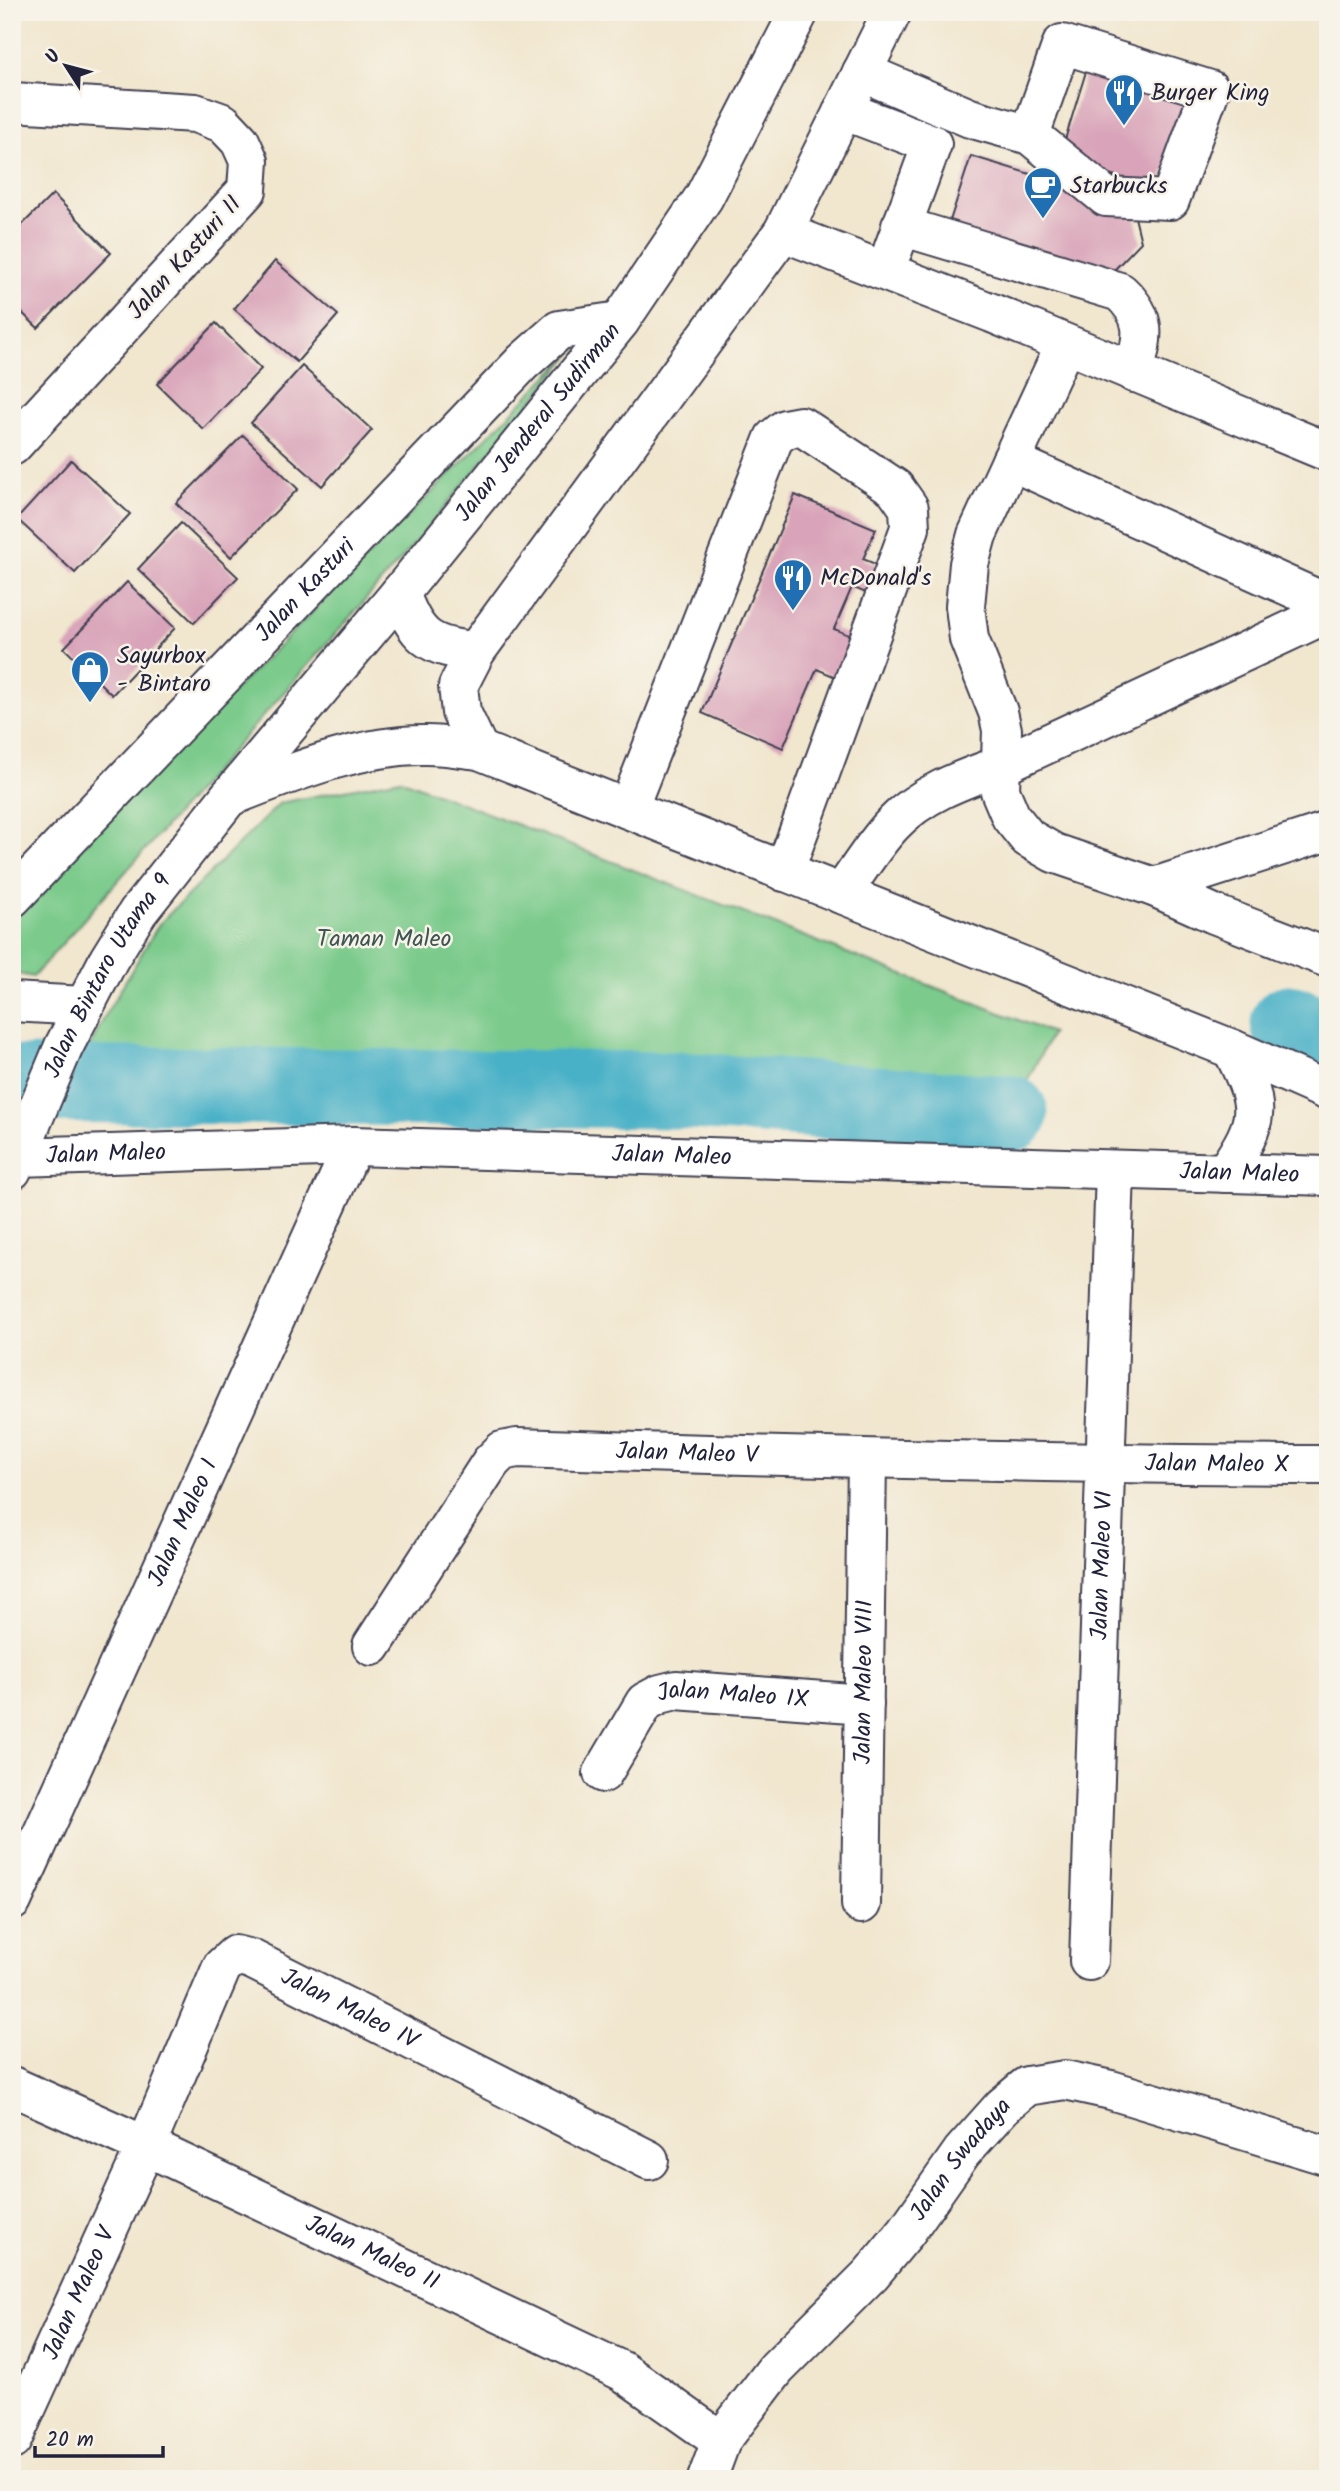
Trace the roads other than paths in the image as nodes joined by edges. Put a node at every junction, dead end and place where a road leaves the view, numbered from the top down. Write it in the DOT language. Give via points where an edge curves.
graph roads {
  1 [pos="799,12"];
  2 [pos="892,12"];
  3 [pos="862,72"];
  4 [pos="12,102"];
  5 [pos="844,110"];
  6 [pos="1030,135"];
  7 [pos="901,226"];
  8 [pos="783,232"];
  9 [pos="885,273"];
  10 [pos="620,321"];
  11 [pos="1065,345"];
  12 [pos="1134,373"];
  13 [pos="12,446"];
  14 [pos="1328,452"];
  15 [pos="1011,461"];
  16 [pos="400,593"];
  17 [pos="1328,604"];
  18 [pos="1328,613"];
  19 [pos="476,650"];
  20 [pos="479,750"];
  21 [pos="1002,765"];
  22 [pos="229,797"];
  23 [pos="628,809"];
  24 [pos="1328,831"];
  25 [pos="784,872"];
  26 [pos="1154,887"];
  27 [pos="841,894"];
  28 [pos="12,898"];
  29 [pos="1328,958"];
  30 [pos="12,1002"];
  31 [pos="84,1006"];
  32 [pos="1232,1049"];
  33 [pos="1328,1091"];
  34 [pos="353,1146"];
  35 [pos="19,1153"];
  36 [pos="1115,1170"];
  37 [pos="1225,1173"];
  38 [pos="1328,1176"];
  39 [pos="867,1460"];
  40 [pos="1105,1464"];
  41 [pos="1328,1465"];
  42 [pos="372,1646"];
  43 [pos="864,1704"];
  44 [pos="603,1773"];
  45 [pos="12,1901"];
  46 [pos="861,1904"];
  47 [pos="1089,1961"];
  48 [pos="12,2087"];
  49 [pos="146,2146"];
  50 [pos="1328,2156"];
  51 [pos="649,2160"];
  52 [pos="12,2440"];
  53 [pos="721,2441"];
  54 [pos="706,2479"];
  1 -- 10 [label="street, Jalan Jenderal Sudirman" via="704,197"];
  2 -- 3 [label="street"];
  3 -- 5 [label="street"];
  3 -- 6 [label="street" via="970,118"];
  4 -- 13 [label="street, Jalan Kasturi II" via="195,113 223,122 240,141 249,161 247,190"];
  5 -- 7 [label="street" via="932,144"];
  5 -- 8 [label="street"];
  6 -- 6 [label="street" via="1106,197 1170,200 1210,90 1062,44"];
  7 -- 9 [label="street"];
  7 -- 12 [label="street" via="1120,292 1141,318"];
  8 -- 9 [label="street"];
  8 -- 19 [label="street"];
  9 -- 11 [label="street"];
  10 -- 16 [label="street, Jalan Jenderal Sudirman"];
  10 -- 28 [label="street, Jalan Kasturi" via="559,330 523,362"];
  11 -- 12 [label="street"];
  11 -- 15 [label="street"];
  12 -- 14 [label="street"];
  15 -- 17 [label="street"];
  15 -- 21 [label="street" via="977,534 965,606 969,639 998,712"];
  16 -- 19 [label="street" via="410,621 430,641 452,649"];
  16 -- 22 [label="street, Jalan Jenderal Sudirman"];
  18 -- 21 [label="street"];
  19 -- 20 [label="street" via="458,686 461,712"];
  20 -- 22 [label="street" via="424,745 372,751 313,765"];
  20 -- 23 [label="street"];
  21 -- 26 [label="street" via="1000,791 1028,838 1054,853"];
  21 -- 27 [label="street" via="950,783 915,805 893,824"];
  22 -- 31 [label="street, Jalan Bintaro Utama 9" via="138,912"];
  23 -- 25 [label="street"];
  23 -- 25 [label="street" via="774,438 785,429 801,426 895,488 909,508 910,528"];
  24 -- 26 [label="street"];
  25 -- 27 [label="street"];
  26 -- 29 [label="street"];
  27 -- 32 [label="street"];
  30 -- 31 [label="street"];
  31 -- 35 [label="street, Jalan Bintaro Utama 9"];
  32 -- 33 [label="street"];
  32 -- 37 [label="street" via="1250,1085 1255,1113 1246,1141"];
  34 -- 35 [label="street, Jalan Maleo"];
  34 -- 36 [label="street, Jalan Maleo"];
  34 -- 45 [label="street, Jalan Maleo I"];
  36 -- 37 [label="street, Jalan Maleo"];
  36 -- 40 [label="street, Jalan Maleo VI"];
  37 -- 38 [label="street, Jalan Maleo"];
  39 -- 40 [label="street, Jalan Maleo V"];
  39 -- 42 [label="street, Jalan Maleo V" via="502,1451"];
  39 -- 43 [label="street, Jalan Maleo VIII"];
  40 -- 41 [label="street, Jalan Maleo X"];
  40 -- 47 [label="street, Jalan Maleo VI"];
  43 -- 44 [label="street, Jalan Maleo IX" via="676,1690 660,1694 645,1702"];
  43 -- 46 [label="street, Jalan Maleo VIII"];
  48 -- 49 [label="street, Jalan Maleo II"];
  49 -- 51 [label="street, Jalan Maleo IV" via="222,1967 235,1955 251,1959"];
  49 -- 52 [label="street, Jalan Maleo V"];
  49 -- 53 [label="street, Jalan Maleo II" via="622,2371"];
  50 -- 53 [label="street, Jalan Swadaya" via="1111,2090 1065,2080 1027,2086 962,2152 871,2274 776,2369"];
  53 -- 54 [label="street, Jalan Swadaya"];
}
